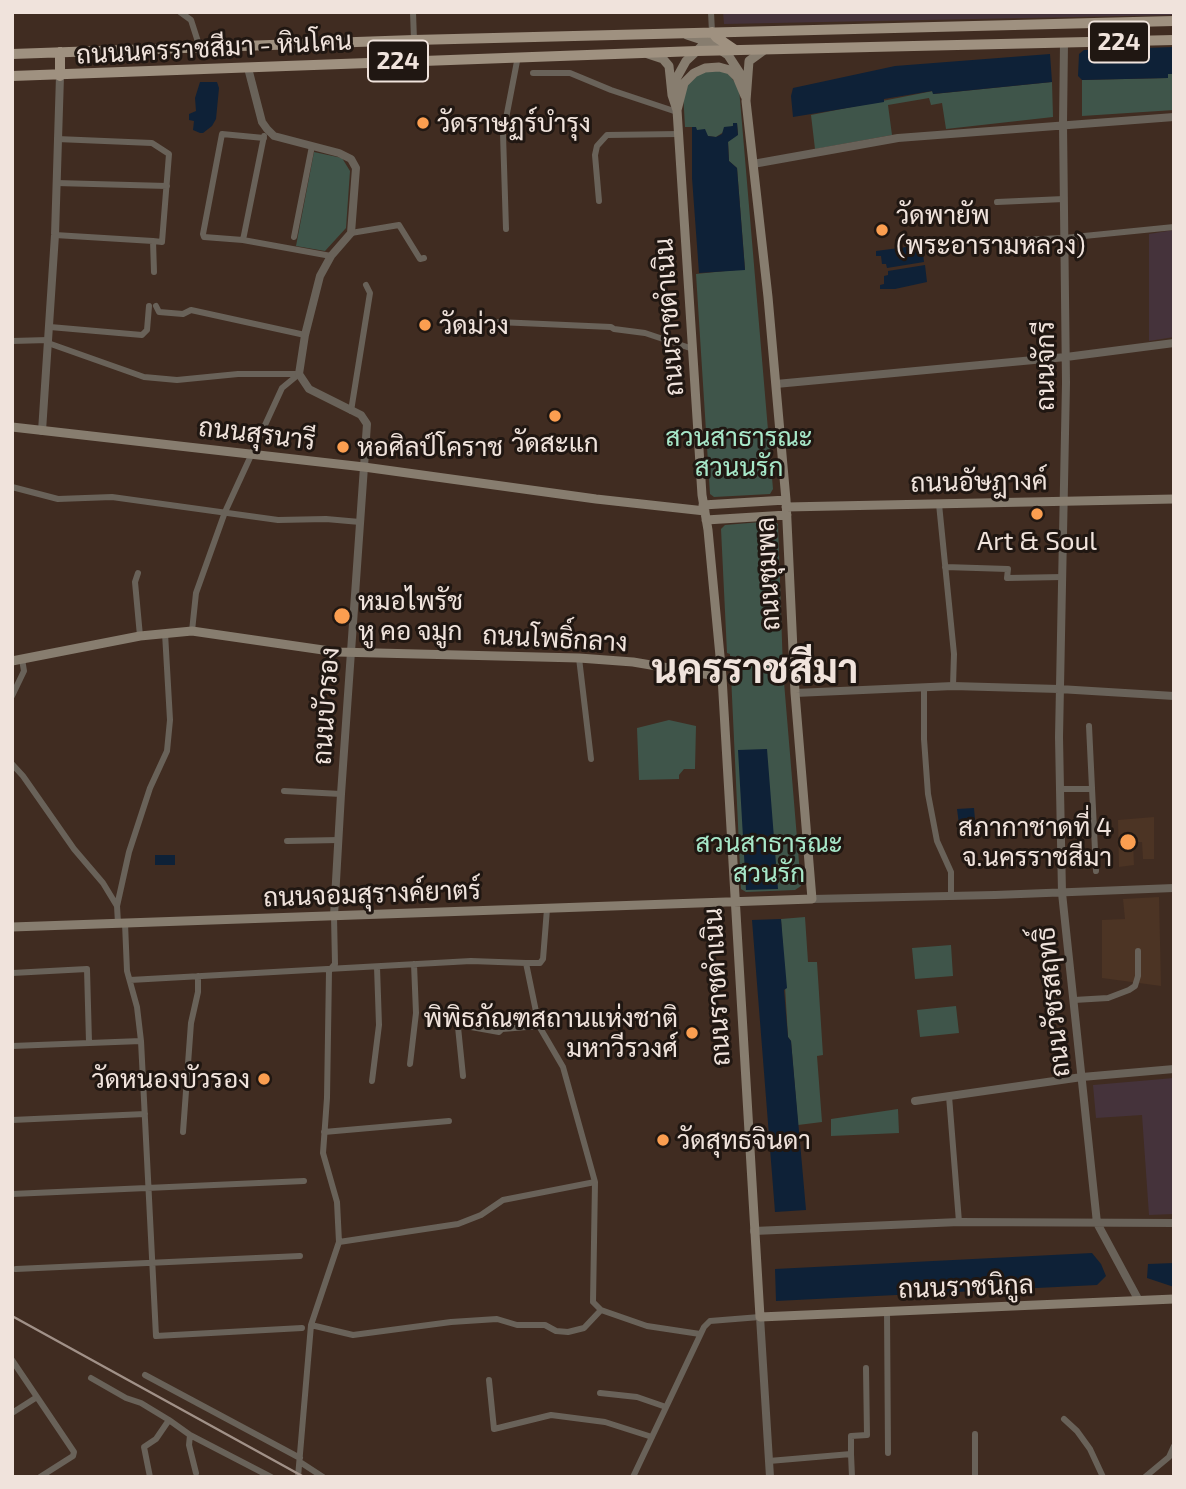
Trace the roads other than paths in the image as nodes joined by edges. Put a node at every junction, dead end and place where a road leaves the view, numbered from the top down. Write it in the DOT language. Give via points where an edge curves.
graph roads {
  1 [pos="180,12"];
  2 [pos="413,12"];
  3 [pos="711,12"];
  4 [pos="1174,21"];
  5 [pos="1065,23"];
  6 [pos="734,31"];
  7 [pos="681,33"];
  8 [pos="712,37"];
  9 [pos="414,40"];
  10 [pos="1174,40"];
  11 [pos="1065,43"];
  12 [pos="200,48"];
  13 [pos="767,49"];
  14 [pos="722,50"];
  15 [pos="735,50"];
  16 [pos="682,51"];
  17 [pos="697,51"];
  18 [pos="60,52"];
  19 [pos="643,53"];
  20 [pos="12,54"];
  21 [pos="570,55"];
  22 [pos="518,56"];
  23 [pos="248,68"];
  24 [pos="570,72"];
  25 [pos="533,73"];
  26 [pos="12,76"];
  27 [pos="60,76"];
  28 [pos="746,100"];
  29 [pos="677,111"];
  30 [pos="1174,117"];
  31 [pos="1063,124"];
  32 [pos="265,134"];
  33 [pos="679,134"];
  34 [pos="57,139"];
  35 [pos="312,146"];
  36 [pos="753,164"];
  37 [pos="56,183"];
  38 [pos="167,186"];
  39 [pos="1064,200"];
  40 [pos="599,201"];
  41 [pos="997,202"];
  42 [pos="1174,227"];
  43 [pos="506,229"];
  44 [pos="351,233"];
  45 [pos="55,235"];
  46 [pos="294,237"];
  47 [pos="1064,238"];
  48 [pos="243,240"];
  49 [pos="153,241"];
  50 [pos="998,241"];
  51 [pos="331,256"];
  52 [pos="424,258"];
  53 [pos="154,272"];
  54 [pos="366,285"];
  55 [pos="499,322"];
  56 [pos="50,327"];
  57 [pos="305,335"];
  58 [pos="12,341"];
  59 [pos="48,342"];
  60 [pos="1174,343"];
  61 [pos="693,349"];
  62 [pos="1066,357"];
  63 [pos="299,374"];
  64 [pos="776,384"];
  65 [pos="351,411"];
  66 [pos="12,427"];
  67 [pos="42,431"];
  68 [pos="251,454"];
  69 [pos="365,467"];
  70 [pos="12,487"];
  71 [pos="1174,499"];
  72 [pos="1065,501"];
  73 [pos="939,504"];
  74 [pos="786,507"];
  75 [pos="226,512"];
  76 [pos="705,512"];
  77 [pos="360,522"];
  78 [pos="945,567"];
  79 [pos="138,573"];
  80 [pos="1063,577"];
  81 [pos="192,631"];
  82 [pos="165,633"];
  83 [pos="139,636"];
  84 [pos="350,653"];
  85 [pos="579,658"];
  86 [pos="17,660"];
  87 [pos="722,677"];
  88 [pos="953,686"];
  89 [pos="924,687"];
  90 [pos="1059,689"];
  91 [pos="795,693"];
  92 [pos="12,696"];
  93 [pos="1174,696"];
  94 [pos="1089,726"];
  95 [pos="591,759"];
  96 [pos="12,764"];
  97 [pos="1059,789"];
  98 [pos="1092,789"];
  99 [pos="284,791"];
  100 [pos="341,794"];
  101 [pos="339,840"];
  102 [pos="287,841"];
  103 [pos="1060,853"];
  104 [pos="1096,854"];
  105 [pos="1096,871"];
  106 [pos="1174,888"];
  107 [pos="1062,893"];
  108 [pos="951,896"];
  109 [pos="812,899"];
  110 [pos="734,902"];
  111 [pos="117,906"];
  112 [pos="547,909"];
  113 [pos="334,916"];
  114 [pos="121,923"];
  115 [pos="12,927"];
  116 [pos="1138,951"];
  117 [pos="526,963"];
  118 [pos="414,964"];
  119 [pos="377,967"];
  120 [pos="329,971"];
  121 [pos="12,973"];
  122 [pos="198,976"];
  123 [pos="130,980"];
  124 [pos="1074,1000"];
  125 [pos="539,1026"];
  126 [pos="141,1041"];
  127 [pos="89,1042"];
  128 [pos="12,1046"];
  129 [pos="410,1064"];
  130 [pos="1174,1069"];
  131 [pos="463,1076"];
  132 [pos="1082,1077"];
  133 [pos="372,1081"];
  134 [pos="949,1096"];
  135 [pos="915,1101"];
  136 [pos="145,1114"];
  137 [pos="12,1120"];
  138 [pos="449,1121"];
  139 [pos="183,1132"];
  140 [pos="324,1132"];
  141 [pos="304,1181"];
  142 [pos="595,1182"];
  143 [pos="149,1188"];
  144 [pos="12,1194"];
  145 [pos="959,1223"];
  146 [pos="1097,1223"];
  147 [pos="1174,1223"];
  148 [pos="754,1231"];
  149 [pos="339,1242"];
  150 [pos="300,1256"];
  151 [pos="153,1262"];
  152 [pos="16,1269"];
  153 [pos="1138,1299"];
  154 [pos="1174,1299"];
  155 [pos="601,1310"];
  156 [pos="887,1311"];
  157 [pos="760,1317"];
  158 [pos="311,1325"];
  159 [pos="302,1328"];
  160 [pos="700,1334"];
  161 [pos="12,1360"];
  162 [pos="866,1368"];
  163 [pos="145,1375"];
  164 [pos="91,1378"];
  165 [pos="489,1380"];
  166 [pos="600,1394"];
  167 [pos="37,1398"];
  168 [pos="666,1407"];
  169 [pos="12,1413"];
  170 [pos="1064,1419"];
  171 [pos="169,1420"];
  172 [pos="975,1434"];
  173 [pos="190,1435"];
  174 [pos="652,1437"];
  175 [pos="1174,1446"];
  176 [pos="888,1452"];
  177 [pos="851,1454"];
  178 [pos="300,1460"];
  179 [pos="769,1461"];
  180 [pos="196,1473"];
  181 [pos="40,1477"];
  182 [pos="150,1477"];
  183 [pos="271,1477"];
  184 [pos="298,1477"];
  185 [pos="323,1477"];
  186 [pos="633,1477"];
  187 [pos="771,1477"];
  188 [pos="852,1477"];
  189 [pos="975,1477"];
  190 [pos="1103,1477"];
  191 [pos="1144,1477"];
  1 -- 12 [label="street" via="191,20"];
  2 -- 9 [label="street"];
  3 -- 8 [label="street"];
  4 -- 5 [label="main road, ถนนนครราชสีมา - หินโคน / 224"];
  5 -- 6 [label="main road, ถนนนครราชสีมา - หินโคน / 224"];
  5 -- 11 [label="main road"];
  6 -- 8 [label="main road, ถนนนครราชสีมา - หินโคน / 224"];
  6 -- 15 [label="main road"];
  7 -- 8 [label="main road, ถนนนครราชสีมา - หินโคน / 224"];
  7 -- 9 [label="main road, ถนนนครราชสีมา - หินโคน / 224"];
  7 -- 16 [label="main road"];
  8 -- 14 [label="main road"];
  8 -- 15 [label="main road"];
  8 -- 17 [label="main road"];
  9 -- 12 [label="main road, ถนนนครราชสีมา - หินโคน / 224"];
  10 -- 11 [label="main road, ถนนนครราชสีมา - หินโคน / 224"];
  11 -- 13 [label="main road, ถนนนครราชสีมา - หินโคน / 224"];
  11 -- 31 [label="street, ถนนจักรี"];
  12 -- 18 [label="main road, ถนนนครราชสีมา - หินโคน / 224"];
  13 -- 15 [label="main road, ถนนนครราชสีมา - หินโคน / 224"];
  13 -- 28 [label="main road, ถนนชุมพล" via="749,61"];
  14 -- 15 [label="main road, ถนนนครราชสีมา - หินโคน / 224"];
  14 -- 17 [label="main road, ถนนนครราชสีมา - หินโคน / 224"];
  14 -- 28 [label="main road" via="740,72"];
  16 -- 17 [label="main road, ถนนนครราชสีมา - หินโคน / 224"];
  16 -- 19 [label="main road, ถนนนครราชสีมา - หินโคน / 224"];
  17 -- 29 [label="main road" via="678,72"];
  18 -- 20 [label="main road, ถนนนครราชสีมา - หินโคน / 224"];
  18 -- 27 [label="main road"];
  19 -- 21 [label="main road, ถนนนครราชสีมา - หินโคน / 224"];
  19 -- 29 [label="main road, ถนนราชดำเนิน" via="670,66"];
  21 -- 22 [label="main road, ถนนนครราชสีมา - หินโคน / 224"];
  21 -- 24 [label="street"];
  22 -- 23 [label="main road, ถนนนครราชสีมา - หินโคน / 224"];
  22 -- 43 [label="street" via="503,134"];
  23 -- 27 [label="main road, ถนนนครราชสีมา - หินโคน / 224"];
  23 -- 32 [label="street"];
  24 -- 25 [label="street"];
  24 -- 29 [label="street"];
  26 -- 27 [label="main road, ถนนนครราชสีมา - หินโคน / 224"];
  27 -- 34 [label="street"];
  28 -- 29 [label="main road" via="734,74 725,68 705,68 684,82"];
  28 -- 36 [label="main road, ถนนชุมพล"];
  29 -- 33 [label="main road, ถนนราชดำเนิน"];
  30 -- 31 [label="street"];
  31 -- 36 [label="street" via="898,138"];
  31 -- 39 [label="street, ถนนจักรี"];
  32 -- 35 [label="street"];
  32 -- 48 [label="street"];
  32 -- 48 [label="street" via="222,134 207,206 204,237"];
  33 -- 40 [label="street" via="607,135 595,155"];
  33 -- 61 [label="main road, ถนนราชดำเนิน"];
  34 -- 37 [label="street"];
  34 -- 38 [label="street" via="152,143 169,154"];
  35 -- 44 [label="street" via="339,153 355,164"];
  35 -- 46 [label="street"];
  36 -- 64 [label="main road, ถนนชุมพล"];
  37 -- 38 [label="street"];
  37 -- 45 [label="street"];
  38 -- 49 [label="street" via="162,242"];
  39 -- 41 [label="street"];
  39 -- 47 [label="street, ถนนจักรี"];
  42 -- 47 [label="street"];
  44 -- 51 [label="street"];
  44 -- 52 [label="street" via="399,225 420,259"];
  45 -- 49 [label="street"];
  45 -- 56 [label="street"];
  47 -- 50 [label="street"];
  47 -- 62 [label="street, ถนนจักรี"];
  48 -- 51 [label="street"];
  49 -- 53 [label="street"];
  51 -- 57 [label="street" via="320,276"];
  54 -- 65 [label="street" via="370,293"];
  55 -- 61 [label="street" via="611,327"];
  56 -- 57 [label="street" via="142,335 153,306 159,312 191,310"];
  56 -- 59 [label="street"];
  57 -- 63 [label="street"];
  58 -- 59 [label="street"];
  59 -- 63 [label="street" via="144,377 177,380"];
  59 -- 67 [label="street"];
  60 -- 62 [label="street"];
  61 -- 76 [label="main road, ถนนราชดำเนิน"];
  62 -- 64 [label="street"];
  62 -- 72 [label="street, ถนนจักรี"];
  63 -- 65 [label="street" via="309,389"];
  63 -- 68 [label="street" via="282,388"];
  64 -- 74 [label="main road, ถนนชุมพล"];
  65 -- 69 [label="street, ถนนบัวรอง" via="367,424"];
  66 -- 67 [label="main road, ถนนสุรนารี"];
  67 -- 68 [label="main road, ถนนสุรนารี"];
  68 -- 69 [label="main road, ถนนสุรนารี"];
  68 -- 75 [label="street"];
  69 -- 76 [label="main road, ถนนสุรนารี"];
  69 -- 77 [label="street, ถนนบัวรอง"];
  70 -- 75 [label="street" via="58,499 112,497"];
  71 -- 72 [label="main road, ถนนอัษฎางค์"];
  72 -- 73 [label="main road, ถนนอัษฎางค์"];
  72 -- 80 [label="street, ถนนจักรี"];
  73 -- 74 [label="main road, ถนนอัษฎางค์"];
  73 -- 78 [label="street"];
  74 -- 76 [label="main road"];
  74 -- 76 [label="main road"];
  74 -- 91 [label="main road, ถนนชุมพล"];
  75 -- 77 [label="street" via="278,520"];
  75 -- 81 [label="street" via="196,593"];
  76 -- 87 [label="main road, ถนนราชดำเนิน"];
  77 -- 84 [label="street, ถนนบัวรอง"];
  78 -- 80 [label="street" via="1008,569 1007,578"];
  78 -- 88 [label="street"];
  79 -- 83 [label="street"];
  80 -- 90 [label="street, ถนนจักรี"];
  81 -- 82 [label="main road, ถนนโพธิ์กลาง"];
  81 -- 84 [label="main road, ถนนโพธิ์กลาง"];
  82 -- 83 [label="main road, ถนนโพธิ์กลาง"];
  82 -- 111 [label="street" via="170,720 167,751 150,788"];
  83 -- 86 [label="main road, ถนนโพธิ์กลาง"];
  84 -- 85 [label="main road, ถนนโพธิ์กลาง"];
  84 -- 100 [label="street, ถนนบัวรอง"];
  85 -- 87 [label="main road, ถนนโพธิ์กลาง"];
  85 -- 95 [label="street"];
  86 -- 92 [label="street" via="24,671"];
  87 -- 110 [label="main road, ถนนราชดำเนิน"];
  88 -- 89 [label="street"];
  88 -- 90 [label="street"];
  89 -- 91 [label="street"];
  89 -- 108 [label="street" via="928,794 937,841 951,872"];
  90 -- 93 [label="street"];
  90 -- 97 [label="street, ถนนวัชรสฤทธิ์"];
  91 -- 109 [label="main road, ถนนชุมพล"];
  94 -- 98 [label="street"];
  96 -- 111 [label="street"];
  97 -- 98 [label="street"];
  97 -- 103 [label="street, ถนนวัชรสฤทธิ์"];
  98 -- 104 [label="street"];
  99 -- 100 [label="street"];
  100 -- 101 [label="street, ถนนบัวรอง"];
  101 -- 102 [label="street"];
  101 -- 113 [label="street, ถนนบัวรอง"];
  103 -- 104 [label="street"];
  103 -- 107 [label="street, ถนนวัชรสฤทธิ์"];
  104 -- 105 [label="street"];
  106 -- 107 [label="street"];
  107 -- 108 [label="street"];
  107 -- 124 [label="street, ถนนวัชรสฤทธิ์"];
  108 -- 109 [label="street"];
  109 -- 110 [label="main road, ถนนจอมสุรางค์ยาตร์"];
  110 -- 112 [label="main road, ถนนจอมสุรางค์ยาตร์"];
  110 -- 148 [label="main road, ถนนราชดำเนิน"];
  111 -- 114 [label="street"];
  112 -- 113 [label="main road, ถนนจอมสุรางค์ยาตร์"];
  112 -- 117 [label="street" via="543,959"];
  113 -- 114 [label="main road, ถนนจอมสุรางค์ยาตร์"];
  113 -- 120 [label="street" via="335,964"];
  114 -- 115 [label="main road, ถนนจอมสุรางค์ยาตร์"];
  114 -- 123 [label="street"];
  116 -- 124 [label="street" via="1135,986 1108,998"];
  117 -- 118 [label="street"];
  117 -- 125 [label="street"];
  118 -- 119 [label="street"];
  118 -- 129 [label="street" via="416,1013"];
  119 -- 120 [label="street"];
  119 -- 133 [label="street" via="379,1025"];
  120 -- 122 [label="street"];
  120 -- 140 [label="street"];
  121 -- 127 [label="street" via="87,969"];
  122 -- 123 [label="street"];
  122 -- 139 [label="street"];
  123 -- 126 [label="street"];
  124 -- 132 [label="street, ถนนวัชรสฤทธิ์"];
  125 -- 131 [label="street" via="499,1032 457,1027"];
  125 -- 142 [label="street" via="563,1068"];
  126 -- 127 [label="street"];
  126 -- 136 [label="street"];
  127 -- 128 [label="street"];
  130 -- 132 [label="street"];
  132 -- 134 [label="street"];
  132 -- 146 [label="street, ถนนวัชรสฤทธิ์"];
  134 -- 135 [label="street"];
  134 -- 145 [label="street"];
  136 -- 137 [label="street"];
  136 -- 143 [label="street"];
  138 -- 140 [label="street"];
  140 -- 149 [label="street" via="323,1153 337,1202"];
  141 -- 143 [label="street"];
  142 -- 149 [label="street" via="503,1200 458,1224"];
  142 -- 155 [label="street" via="593,1302"];
  143 -- 144 [label="street"];
  143 -- 151 [label="street"];
  145 -- 146 [label="street"];
  145 -- 148 [label="street"];
  146 -- 147 [label="street"];
  146 -- 153 [label="street, ถนนวัชรสฤทธิ์"];
  148 -- 157 [label="main road, ถนนราชดำเนิน"];
  149 -- 158 [label="street"];
  150 -- 151 [label="street"];
  151 -- 152 [label="street"];
  151 -- 159 [label="street" via="156,1336"];
  153 -- 154 [label="main road, ถนนราชนิกูล"];
  153 -- 156 [label="main road, ถนนราชนิกูล"];
  155 -- 158 [label="street" via="583,1328 568,1332 497,1319 353,1335"];
  155 -- 160 [label="street" via="647,1326"];
  156 -- 157 [label="main road, ถนนราชนิกูล"];
  156 -- 176 [label="street"];
  157 -- 160 [label="street" via="710,1321"];
  157 -- 179 [label="street, ถนนราชดำเนิน"];
  158 -- 178 [label="street"];
  160 -- 168 [label="street"];
  161 -- 167 [label="street"];
  162 -- 177 [label="street" via="867,1435 851,1436"];
  163 -- 178 [label="street"];
  164 -- 171 [label="street"];
  165 -- 174 [label="street" via="495,1429 551,1415 605,1422"];
  166 -- 168 [label="street" via="636,1397"];
  167 -- 169 [label="street"];
  167 -- 181 [label="street" via="74,1452"];
  168 -- 174 [label="street"];
  170 -- 190 [label="street" via="1090,1449"];
  171 -- 173 [label="street"];
  171 -- 182 [label="street" via="144,1447"];
  172 -- 189 [label="street"];
  173 -- 180 [label="street" via="188,1445"];
  173 -- 183 [label="street"];
  174 -- 186 [label="street"];
  175 -- 191 [label="street" via="1169,1457"];
  177 -- 179 [label="street"];
  177 -- 188 [label="street"];
  178 -- 184 [label="street"];
  178 -- 185 [label="street"];
  179 -- 187 [label="street, ถนนราชดำเนิน"];
}
